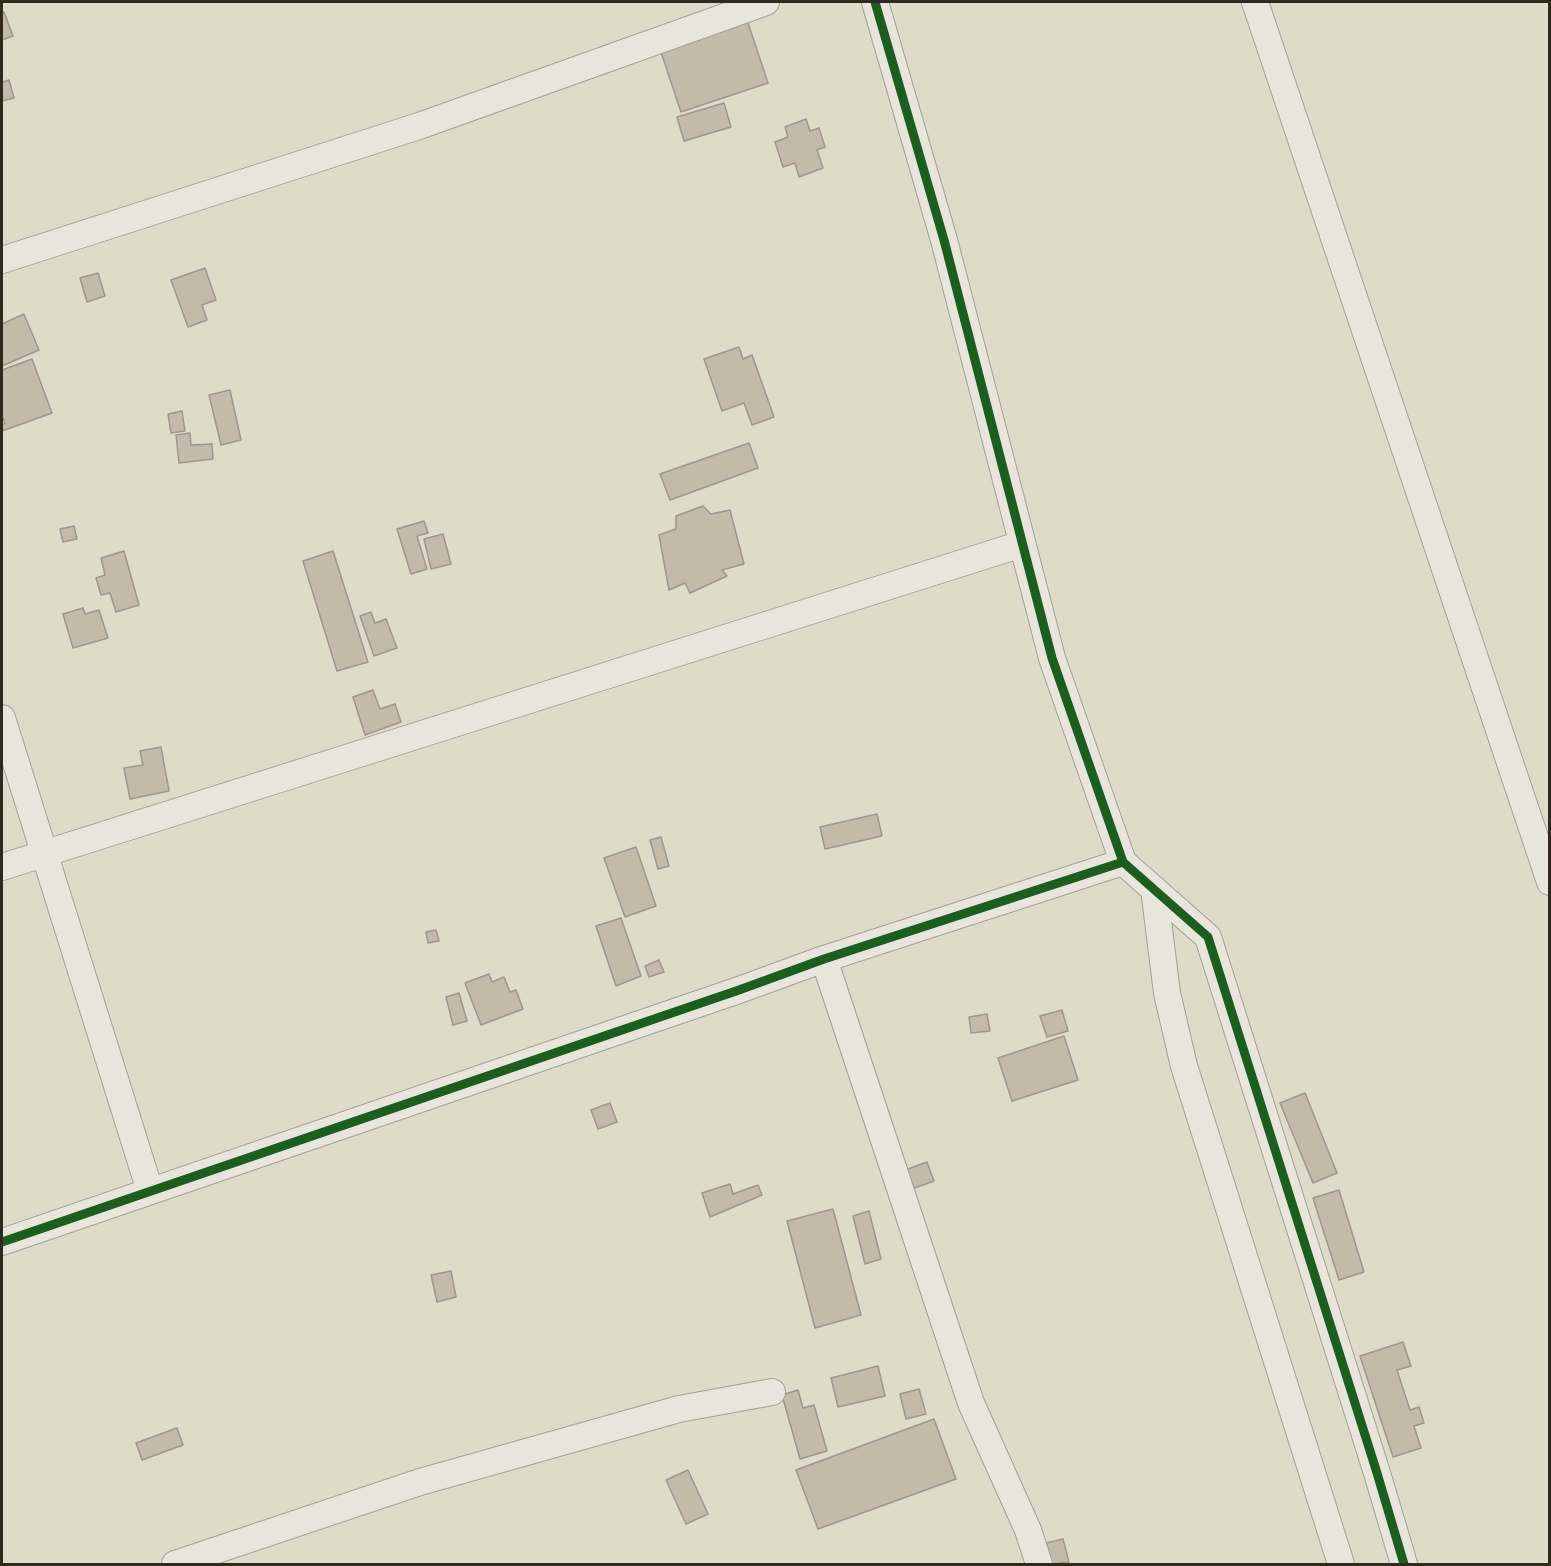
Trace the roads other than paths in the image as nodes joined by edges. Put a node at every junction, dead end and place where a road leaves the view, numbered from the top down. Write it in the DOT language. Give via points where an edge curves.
graph roads {
  1 [pos="766,2"];
  2 [pos="876,2"];
  3 [pos="1255,2"];
  4 [pos="2,260"];
  5 [pos="1022,544"];
  6 [pos="2,718"];
  7 [pos="44,853"];
  8 [pos="1123,862"];
  9 [pos="2,867"];
  10 [pos="1550,882"];
  11 [pos="1154,889"];
  12 [pos="824,959"];
  13 [pos="150,1191"];
  14 [pos="2,1242"];
  15 [pos="772,1392"];
  16 [pos="175,1564"];
  17 [pos="1039,1564"];
  18 [pos="1341,1564"];
  19 [pos="1404,1564"];
  1 -- 4 [label="street" via="419,126"];
  2 -- 5 [label="street" via="944,240"];
  3 -- 10 [label="street"];
  5 -- 7 [label="street"];
  5 -- 8 [label="street" via="1052,658"];
  6 -- 7 [label="street"];
  7 -- 9 [label="street"];
  7 -- 13 [label="street"];
  8 -- 11 [label="street"];
  8 -- 12 [label="street"];
  11 -- 18 [label="street" via="1167,993 1184,1066"];
  11 -- 19 [label="street" via="1208,937"];
  12 -- 13 [label="street"];
  12 -- 17 [label="street" via="971,1403 1028,1530"];
  13 -- 14 [label="street"];
  15 -- 16 [label="street" via="679,1409 420,1482"];
}
